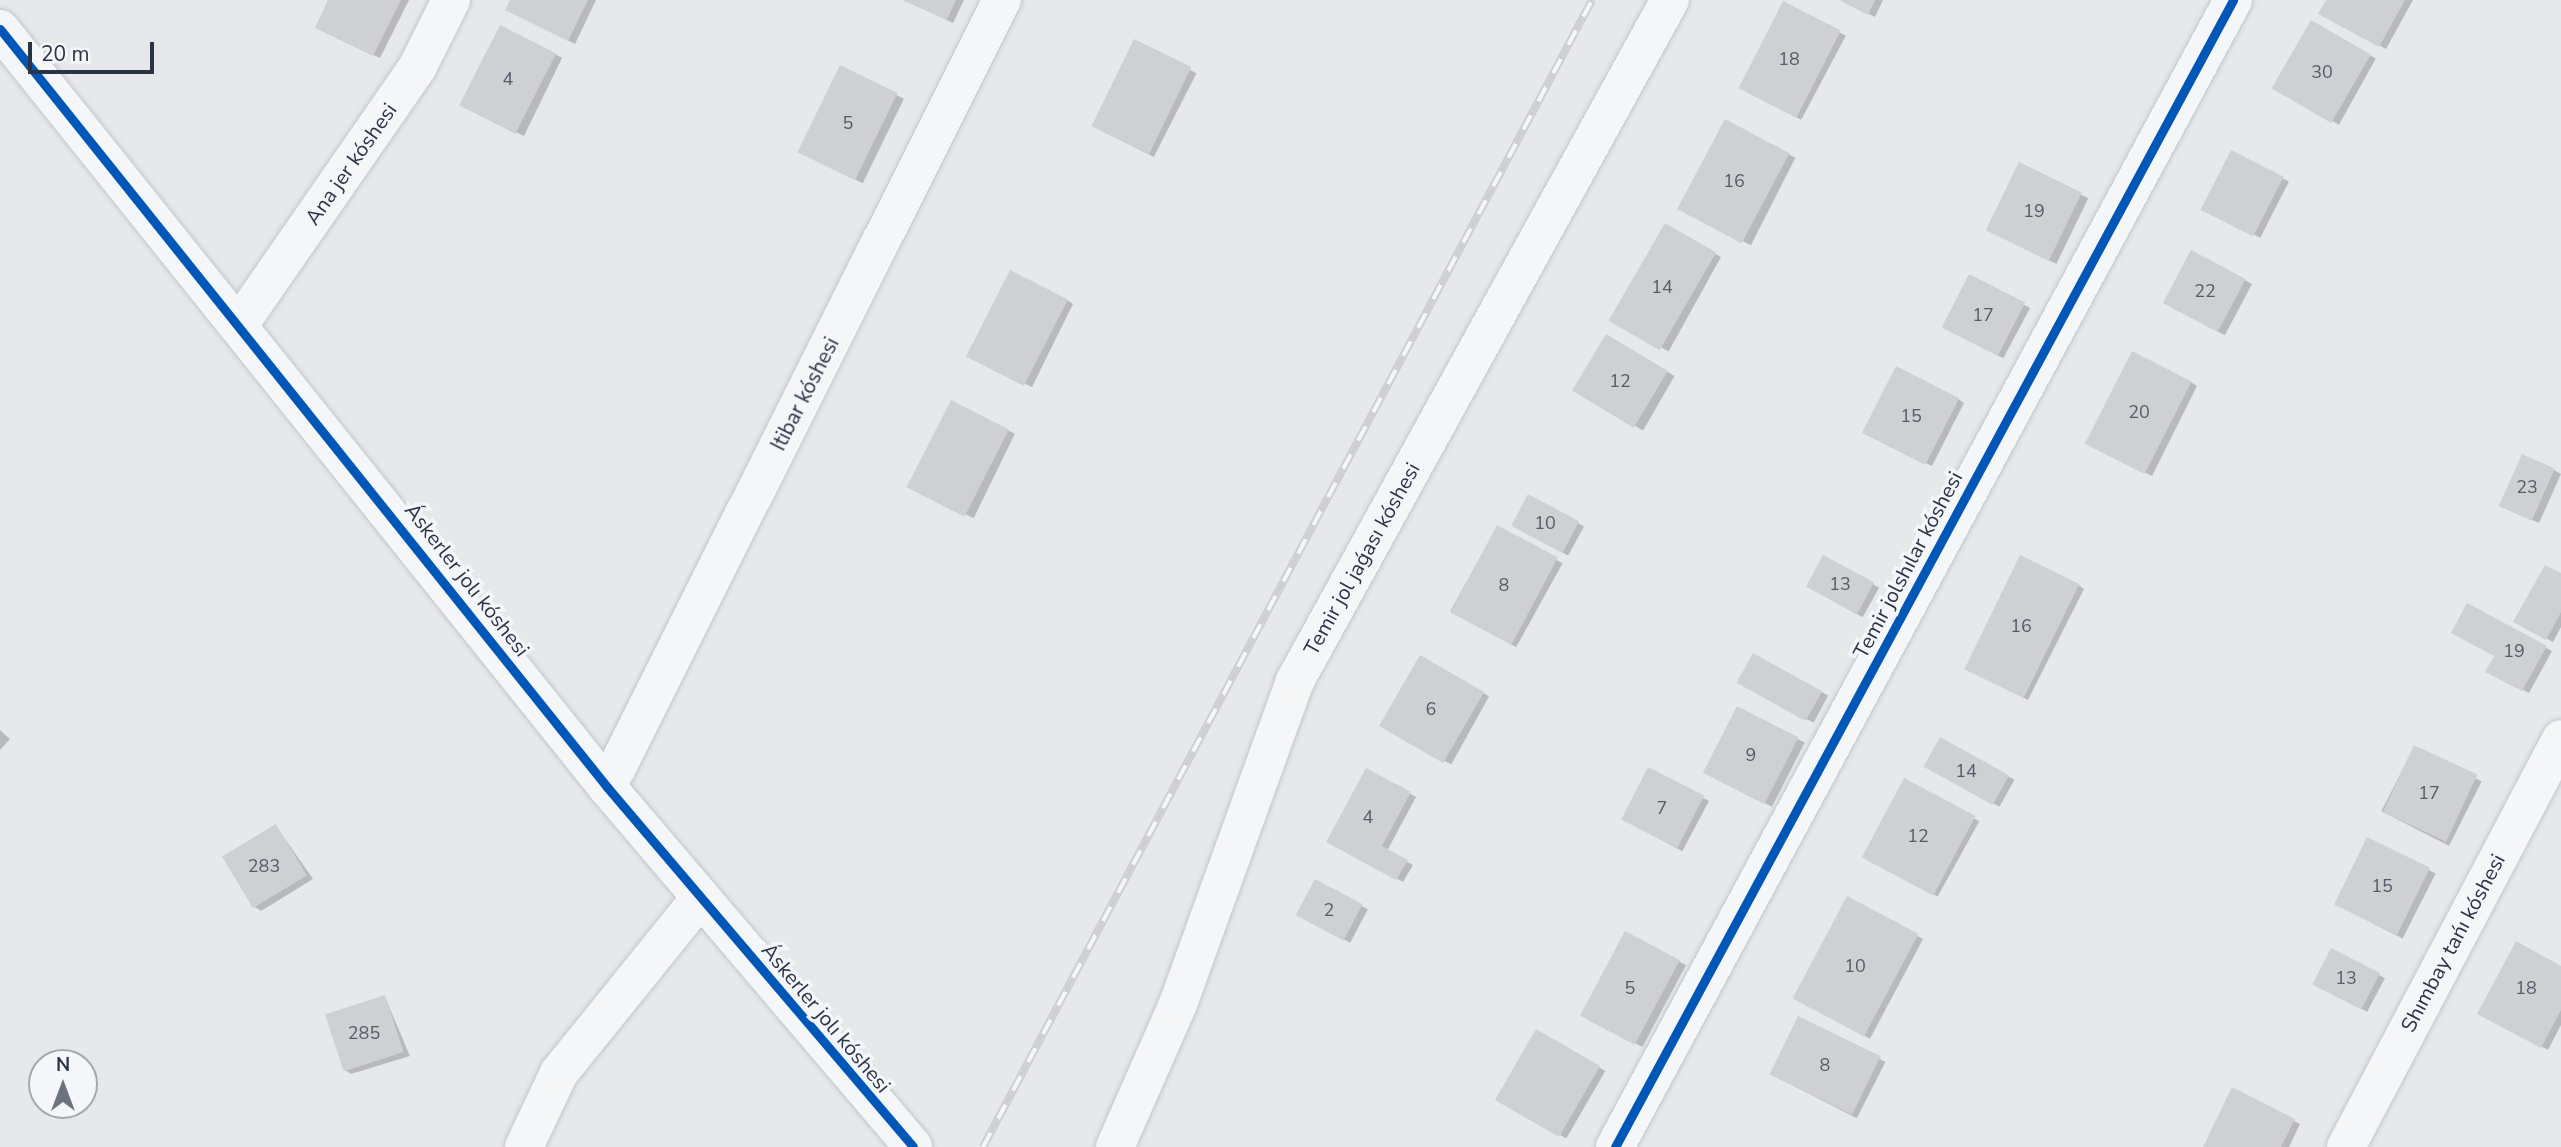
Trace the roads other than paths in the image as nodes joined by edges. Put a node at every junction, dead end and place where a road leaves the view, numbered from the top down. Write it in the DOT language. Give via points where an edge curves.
graph roads {
  1 [pos="451,0"];
  2 [pos="1002,0"];
  3 [pos="1670,0"];
  4 [pos="2233,0"];
  5 [pos="0,29"];
  6 [pos="241,322"];
  7 [pos="2561,739"];
  8 [pos="607,788"];
  9 [pos="701,897"];
  10 [pos="524,1147"];
  11 [pos="913,1147"];
  12 [pos="1115,1147"];
  13 [pos="1615,1147"];
  14 [pos="2346,1147"];
  1 -- 6 [label="street, Ana jer kóshesi" via="418,66"];
  2 -- 8 [label="street, Itibar kóshesi"];
  3 -- 12 [label="street, Temir jol jaǵası kóshesi" via="1296,681 1178,1004"];
  4 -- 13 [label="street, Temir jolshılar kóshesi"];
  5 -- 6 [label="street, Áskerler jolı kóshesi"];
  6 -- 8 [label="street, Áskerler jolı kóshesi"];
  7 -- 14 [label="street, Shımbay tańı kóshesi"];
  8 -- 9 [label="street, Áskerler jolı kóshesi"];
  9 -- 10 [label="street" via="559,1073"];
  9 -- 11 [label="street, Áskerler jolı kóshesi"];
}
